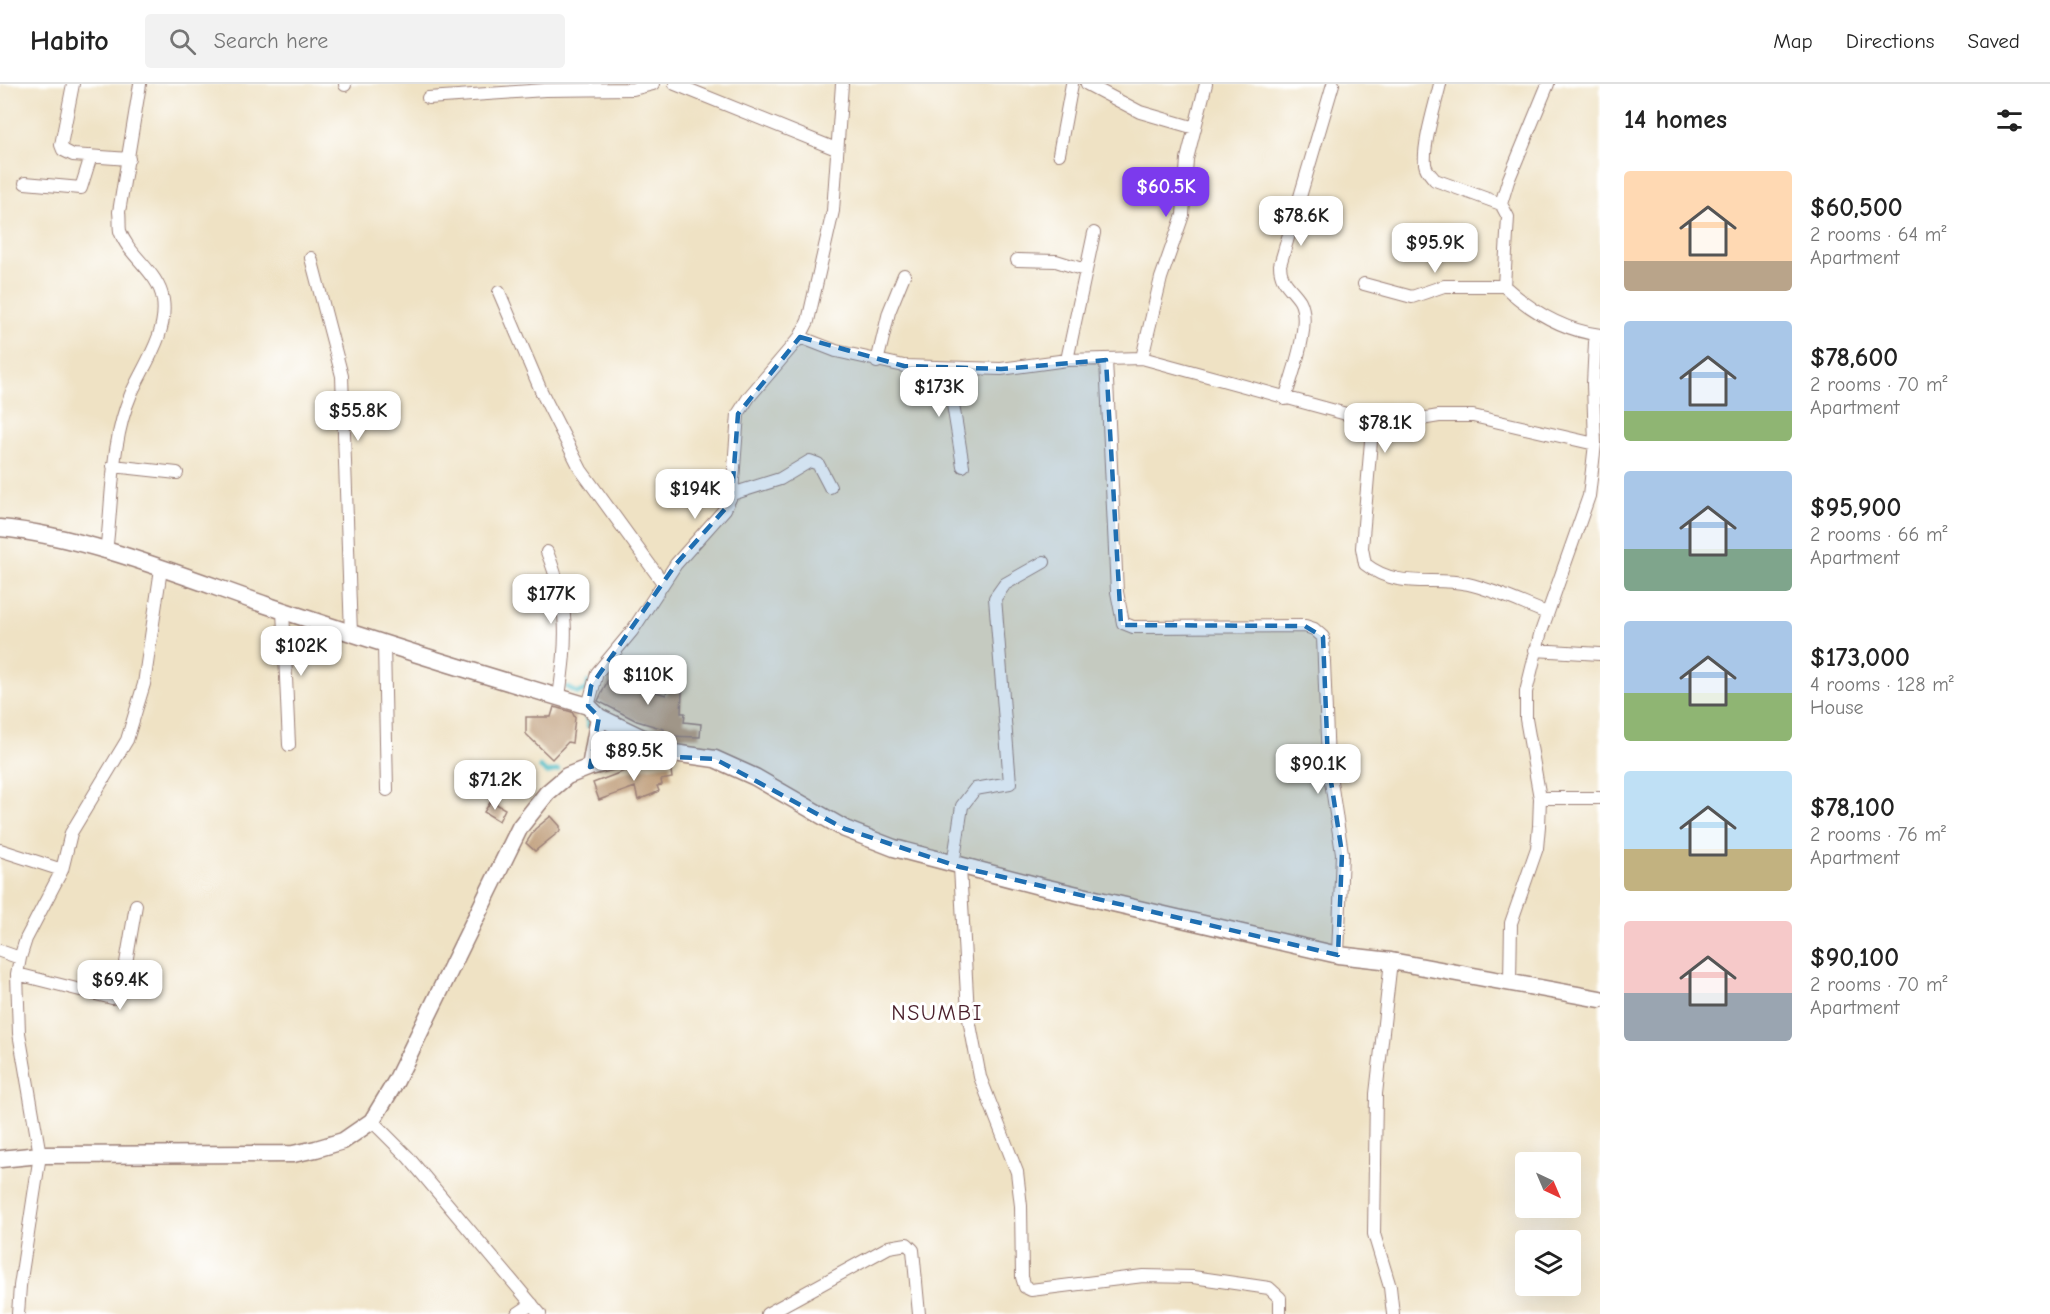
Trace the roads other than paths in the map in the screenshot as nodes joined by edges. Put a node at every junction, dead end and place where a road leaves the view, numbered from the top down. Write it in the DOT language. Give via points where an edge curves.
graph roads {
  1 [pos="73,84"];
  2 [pos="140,84"];
  3 [pos="654,84"];
  4 [pos="675,84"];
  5 [pos="842,84"];
  6 [pos="1072,84"];
  7 [pos="1087,84"];
  8 [pos="1206,84"];
  9 [pos="1333,84"];
  10 [pos="1440,84"];
  11 [pos="1548,84"];
  12 [pos="428,98"];
  13 [pos="1195,128"];
  14 [pos="836,149"];
  15 [pos="1059,154"];
  16 [pos="91,156"];
  17 [pos="129,159"];
  18 [pos="25,183"];
  19 [pos="1501,204"];
  20 [pos="1094,233"];
  21 [pos="311,258"];
  22 [pos="1017,260"];
  23 [pos="1085,270"];
  24 [pos="904,275"];
  25 [pos="1364,284"];
  26 [pos="1504,286"];
  27 [pos="499,292"];
  28 [pos="1600,335"];
  29 [pos="800,337"];
  30 [pos="1142,358"];
  31 [pos="1067,360"];
  32 [pos="1106,360"];
  33 [pos="877,362"];
  34 [pos="951,369"];
  35 [pos="1286,399"];
  36 [pos="1363,424"];
  37 [pos="1595,444"];
  38 [pos="113,466"];
  39 [pos="963,466"];
  40 [pos="177,473"];
  41 [pos="830,487"];
  42 [pos="732,494"];
  43 [pos="0,528"];
  44 [pos="106,552"];
  45 [pos="548,552"];
  46 [pos="1044,562"];
  47 [pos="161,568"];
  48 [pos="663,583"];
  49 [pos="283,610"];
  50 [pos="1547,613"];
  51 [pos="351,633"];
  52 [pos="384,644"];
  53 [pos="1535,650"];
  54 [pos="1600,654"];
  55 [pos="559,697"];
  56 [pos="594,712"];
  57 [pos="289,745"];
  58 [pos="674,753"];
  59 [pos="590,767"];
  60 [pos="387,790"];
  61 [pos="1540,798"];
  62 [pos="1600,798"];
  63 [pos="0,850"];
  64 [pos="956,866"];
  65 [pos="62,870"];
  66 [pos="136,905"];
  67 [pos="0,951"];
  68 [pos="1338,955"];
  69 [pos="20,958"];
  70 [pos="1391,961"];
  71 [pos="17,974"];
  72 [pos="1510,981"];
  73 [pos="1600,999"];
  74 [pos="372,1121"];
  75 [pos="40,1155"];
  76 [pos="0,1159"];
  77 [pos="536,1309"];
  78 [pos="18,1314"];
  79 [pos="516,1314"];
  80 [pos="767,1314"];
  81 [pos="918,1314"];
  82 [pos="1280,1314"];
  83 [pos="1394,1314"];
  1 -- 16 [label="street" via="61,145 67,154"];
  2 -- 17 [label="street"];
  3 -- 12 [label="street" via="633,89"];
  4 -- 14 [label="street"];
  5 -- 14 [label="street"];
  6 -- 15 [label="street"];
  7 -- 13 [label="street" via="1140,112"];
  8 -- 13 [label="street"];
  9 -- 35 [label="street" via="1280,265 1284,283 1299,300 1305,321"];
  10 -- 19 [label="street" via="1427,146 1425,164 1429,173 1435,180"];
  11 -- 19 [label="street"];
  13 -- 30 [label="street" via="1187,159 1183,215 1161,278"];
  14 -- 29 [label="street" via="831,222 808,321"];
  16 -- 17 [label="street"];
  16 -- 18 [label="street" via="81,188"];
  17 -- 38 [label="street" via="119,212 120,231 154,278 163,299 158,338 130,397"];
  19 -- 26 [label="street" via="1508,218"];
  20 -- 23 [label="street"];
  21 -- 51 [label="street" via="342,376"];
  22 -- 23 [label="street" via="1056,261"];
  23 -- 31 [label="street" via="1080,311"];
  24 -- 33 [label="street" via="889,312"];
  25 -- 26 [label="street" via="1412,297 1444,286"];
  26 -- 28 [label="street" via="1523,303 1575,331"];
  27 -- 48 [label="street" via="581,471"];
  28 -- 37 [label="street" via="1595,342 1593,384"];
  29 -- 33 [label="street"];
  29 -- 42 [label="street" via="738,414"];
  30 -- 32 [label="street"];
  30 -- 35 [label="street"];
  31 -- 32 [label="street"];
  31 -- 34 [label="street" via="1001,369"];
  32 -- 68 [label="street" via="1117,592 1123,623 1133,627 1305,626 1323,637 1328,762 1342,853"];
  33 -- 34 [label="street"];
  34 -- 39 [label="street" via="950,386"];
  35 -- 36 [label="street" via="1350,415"];
  36 -- 37 [label="street" via="1439,416 1473,417"];
  36 -- 50 [label="street" via="1371,441 1362,548 1365,564 1413,583 1468,584"];
  37 -- 50 [label="street" via="1589,496"];
  38 -- 40 [label="street"];
  38 -- 44 [label="street"];
  41 -- 42 [label="street" via="818,464 810,461 780,479"];
  42 -- 48 [label="street" via="725,509"];
  43 -- 44 [label="street"];
  44 -- 47 [label="street"];
  45 -- 55 [label="street" via="565,612 567,642"];
  46 -- 64 [label="street" via="1005,584 996,598 1011,783 975,789 962,806"];
  47 -- 49 [label="street"];
  47 -- 65 [label="street" via="144,684 127,740 71,833"];
  48 -- 56 [label="street" via="632,631 597,673"];
  49 -- 51 [label="street"];
  49 -- 57 [label="street"];
  50 -- 53 [label="street"];
  51 -- 52 [label="street"];
  52 -- 55 [label="street"];
  52 -- 60 [label="street"];
  53 -- 54 [label="street"];
  53 -- 61 [label="street" via="1526,692 1526,719"];
  55 -- 56 [label="street"];
  56 -- 58 [label="street"];
  56 -- 59 [label="street"];
  58 -- 59 [label="street" via="637,755"];
  58 -- 64 [label="street" via="715,759 755,777 845,829"];
  59 -- 74 [label="street" via="567,776 555,786 520,827 396,1081"];
  61 -- 62 [label="street"];
  61 -- 72 [label="street" via="1537,848 1511,922"];
  63 -- 65 [label="street"];
  64 -- 68 [label="street"];
  64 -- 82 [label="street" via="968,1014 980,1077 1017,1172 1025,1287 1031,1290 1143,1276 1193,1277 1269,1288 1280,1298"];
  65 -- 69 [label="street"];
  66 -- 71 [label="street" via="122,986 112,998"];
  67 -- 69 [label="street"];
  68 -- 70 [label="street"];
  69 -- 71 [label="street"];
  70 -- 72 [label="street"];
  70 -- 83 [label="street" via="1376,1094 1374,1234"];
  71 -- 75 [label="street" via="19,1033"];
  72 -- 73 [label="street"];
  74 -- 75 [label="street" via="343,1141 292,1154"];
  74 -- 77 [label="street" via="408,1157"];
  75 -- 76 [label="street"];
  75 -- 78 [label="street"];
  77 -- 79 [label="street"];
  80 -- 81 [label="street" via="889,1247 907,1244 913,1250"];
}
